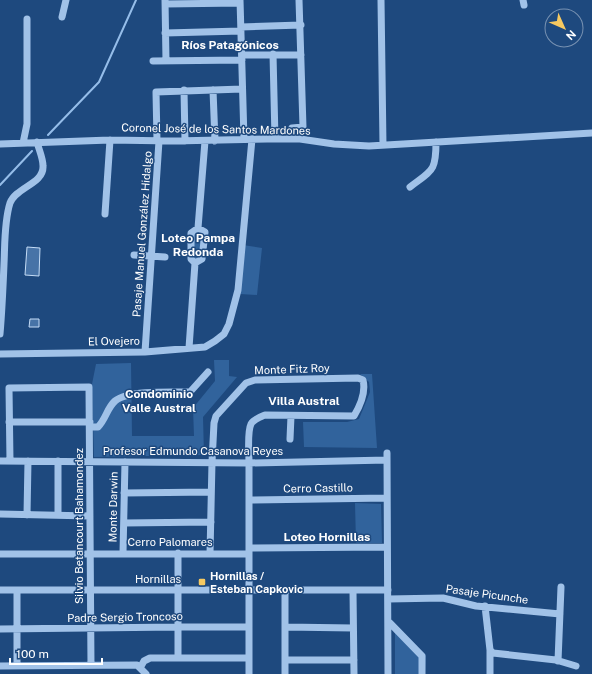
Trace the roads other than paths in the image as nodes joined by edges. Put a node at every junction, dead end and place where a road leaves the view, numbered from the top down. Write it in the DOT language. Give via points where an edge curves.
graph roads {
  1 [pos="66,0"];
  2 [pos="300,0"];
  3 [pos="381,0"];
  4 [pos="240,1"];
  5 [pos="165,2"];
  6 [pos="62,17"];
  7 [pos="27,19"];
  8 [pos="301,25"];
  9 [pos="241,29"];
  10 [pos="165,33"];
  11 [pos="273,54"];
  12 [pos="301,55"];
  13 [pos="242,57"];
  14 [pos="152,61"];
  15 [pos="166,61"];
  16 [pos="242,89"];
  17 [pos="184,90"];
  18 [pos="213,90"];
  19 [pos="292,128"];
  20 [pos="592,133"];
  21 [pos="248,139"];
  22 [pos="275,139"];
  23 [pos="110,140"];
  24 [pos="158,141"];
  25 [pos="185,141"];
  26 [pos="205,141"];
  27 [pos="215,141"];
  28 [pos="37,142"];
  29 [pos="436,142"];
  30 [pos="23,143"];
  31 [pos="0,144"];
  32 [pos="383,145"];
  33 [pos="410,188"];
  34 [pos="105,214"];
  35 [pos="198,228"];
  36 [pos="134,255"];
  37 [pos="151,256"];
  38 [pos="165,257"];
  39 [pos="196,264"];
  40 [pos="0,334"];
  41 [pos="189,348"];
  42 [pos="145,352"];
  43 [pos="0,354"];
  44 [pos="208,372"];
  45 [pos="291,416"];
  46 [pos="10,422"];
  47 [pos="90,425"];
  48 [pos="290,439"];
  49 [pos="0,461"];
  50 [pos="10,461"];
  51 [pos="28,461"];
  52 [pos="58,461"];
  53 [pos="90,461"];
  54 [pos="125,462"];
  55 [pos="212,462"];
  56 [pos="249,463"];
  57 [pos="124,492"];
  58 [pos="211,492"];
  59 [pos="387,498"];
  60 [pos="249,500"];
  61 [pos="0,514"];
  62 [pos="27,515"];
  63 [pos="58,515"];
  64 [pos="90,516"];
  65 [pos="211,522"];
  66 [pos="124,524"];
  67 [pos="387,547"];
  68 [pos="249,551"];
  69 [pos="90,553"];
  70 [pos="123,553"];
  71 [pos="178,553"];
  72 [pos="0,554"];
  73 [pos="210,554"];
  74 [pos="561,587"];
  75 [pos="0,590"];
  76 [pos="17,590"];
  77 [pos="90,590"];
  78 [pos="178,590"];
  79 [pos="250,590"];
  80 [pos="285,590"];
  81 [pos="388,590"];
  82 [pos="353,591"];
  83 [pos="388,600"];
  84 [pos="485,606"];
  85 [pos="560,614"];
  86 [pos="388,621"];
  87 [pos="178,627"];
  88 [pos="249,627"];
  89 [pos="285,627"];
  90 [pos="91,628"];
  91 [pos="354,628"];
  92 [pos="0,629"];
  93 [pos="16,629"];
  94 [pos="492,652"];
  95 [pos="178,657"];
  96 [pos="249,658"];
  97 [pos="285,660"];
  98 [pos="354,660"];
  99 [pos="558,661"];
  100 [pos="91,665"];
  101 [pos="0,666"];
  102 [pos="17,666"];
  103 [pos="75,666"];
  104 [pos="107,666"];
  105 [pos="576,666"];
  106 [pos="140,668"];
  107 [pos="37,670"];
  108 [pos="75,674"];
  109 [pos="107,674"];
  110 [pos="146,674"];
  111 [pos="249,674"];
  112 [pos="285,674"];
  113 [pos="354,674"];
  114 [pos="388,674"];
  115 [pos="422,674"];
  116 [pos="490,674"];
  1 -- 6 [label="street"];
  2 -- 8 [label="street"];
  3 -- 32 [label="street"];
  4 -- 5 [label="street"];
  4 -- 9 [label="street"];
  5 -- 10 [label="street"];
  7 -- 30 [label="street" via="28,124"];
  8 -- 9 [label="street"];
  8 -- 12 [label="street"];
  9 -- 10 [label="street"];
  9 -- 13 [label="street"];
  10 -- 15 [label="street"];
  11 -- 12 [label="street"];
  11 -- 13 [label="street"];
  11 -- 22 [label="street"];
  12 -- 19 [label="street" via="303,127"];
  13 -- 15 [label="street"];
  13 -- 16 [label="street"];
  14 -- 15 [label="street"];
  16 -- 18 [label="street"];
  16 -- 21 [label="street"];
  17 -- 18 [label="street"];
  17 -- 24 [label="street, Pasaje Manuel González Hidalgo" via="156,92"];
  17 -- 25 [label="street"];
  18 -- 27 [label="street"];
  20 -- 29 [label="street, Coronel José de los Santos Mardones"];
  21 -- 22 [label="street, Coronel José de los Santos Mardones"];
  21 -- 27 [label="street, Coronel José de los Santos Mardones"];
  21 -- 41 [label="street, El Ovejero" via="238,290 229,324 224,334 215,341 204,347"];
  22 -- 32 [label="street, Coronel José de los Santos Mardones"];
  23 -- 24 [label="street, Coronel José de los Santos Mardones"];
  23 -- 28 [label="street, Coronel José de los Santos Mardones"];
  23 -- 34 [label="street"];
  24 -- 25 [label="street, Coronel José de los Santos Mardones"];
  24 -- 37 [label="street, Pasaje Manuel González Hidalgo"];
  25 -- 26 [label="street, Coronel José de los Santos Mardones"];
  26 -- 27 [label="street, Coronel José de los Santos Mardones"];
  26 -- 35 [label="street"];
  28 -- 30 [label="street, Coronel José de los Santos Mardones"];
  28 -- 40 [label="street" via="43,165 42,174 16,194 9,209 5,236"];
  29 -- 32 [label="street, Coronel José de los Santos Mardones"];
  29 -- 33 [label="street" via="434,167"];
  30 -- 31 [label="street, Coronel José de los Santos Mardones"];
  35 -- 39 [label="street" via="191,233 191,258"];
  35 -- 39 [label="street" via="204,232 204,245 202,259"];
  36 -- 37 [label="street"];
  37 -- 38 [label="street"];
  37 -- 42 [label="street, Pasaje Manuel González Hidalgo"];
  39 -- 41 [label="street"];
  41 -- 42 [label="street, El Ovejero"];
  42 -- 43 [label="street, El Ovejero"];
  44 -- 47 [label="street" via="190,392 135,394 122,397 111,405 98,427"];
  45 -- 48 [label="street"];
  45 -- 55 [label="street, Monte Fitz Roy" via="354,416 365,387 363,380 254,380 246,383 216,416"];
  45 -- 56 [label="street" via="265,415 257,418 250,431"];
  46 -- 47 [label="street"];
  46 -- 47 [label="street, Silvio Betancourt Bahamondez" via="9,388 90,387"];
  46 -- 50 [label="street"];
  47 -- 53 [label="street, Silvio Betancourt Bahamondez"];
  49 -- 50 [label="street, Profesor Edmundo Casanova Reyes"];
  50 -- 51 [label="street, Profesor Edmundo Casanova Reyes"];
  51 -- 52 [label="street, Profesor Edmundo Casanova Reyes"];
  51 -- 62 [label="street"];
  52 -- 53 [label="street, Profesor Edmundo Casanova Reyes"];
  52 -- 63 [label="street"];
  53 -- 54 [label="street, Profesor Edmundo Casanova Reyes"];
  53 -- 64 [label="street, Silvio Betancourt Bahamondez"];
  54 -- 55 [label="street, Profesor Edmundo Casanova Reyes"];
  54 -- 57 [label="street, Monte Darwin"];
  55 -- 56 [label="street, Profesor Edmundo Casanova Reyes"];
  55 -- 58 [label="street, Monte Fitz Roy"];
  56 -- 59 [label="street, Profesor Edmundo Casanova Reyes" via="387,457"];
  56 -- 60 [label="street"];
  57 -- 58 [label="street"];
  57 -- 66 [label="street, Monte Darwin"];
  58 -- 65 [label="street, Monte Fitz Roy"];
  59 -- 60 [label="street, Cerro Castillo"];
  59 -- 67 [label="street"];
  60 -- 68 [label="street"];
  61 -- 62 [label="street"];
  62 -- 63 [label="street"];
  63 -- 64 [label="street"];
  64 -- 69 [label="street, Silvio Betancourt Bahamondez"];
  65 -- 66 [label="street"];
  65 -- 73 [label="street, Monte Fitz Roy"];
  66 -- 70 [label="street, Monte Darwin"];
  67 -- 68 [label="street, Cerro Palomares"];
  67 -- 81 [label="street"];
  68 -- 73 [label="street, Cerro Palomares"];
  68 -- 79 [label="street"];
  69 -- 70 [label="street, Cerro Palomares"];
  69 -- 72 [label="street, Cerro Palomares"];
  69 -- 77 [label="street, Silvio Betancourt Bahamondez"];
  70 -- 71 [label="street, Cerro Palomares"];
  71 -- 73 [label="street, Cerro Palomares"];
  71 -- 78 [label="street"];
  74 -- 85 [label="street"];
  75 -- 76 [label="street, Hornillas"];
  76 -- 77 [label="street, Hornillas"];
  76 -- 93 [label="street"];
  77 -- 78 [label="street, Hornillas"];
  77 -- 90 [label="street, Silvio Betancourt Bahamondez"];
  78 -- 79 [label="street, Hornillas"];
  78 -- 87 [label="street"];
  79 -- 80 [label="street, Hornillas"];
  79 -- 88 [label="street"];
  80 -- 82 [label="street, Hornillas"];
  80 -- 89 [label="street"];
  81 -- 82 [label="street, Hornillas"];
  81 -- 83 [label="street"];
  82 -- 91 [label="street"];
  83 -- 84 [label="street, Pasaje Picunche" via="443,598"];
  83 -- 86 [label="street"];
  84 -- 85 [label="street, Pasaje Picunche"];
  84 -- 94 [label="street"];
  85 -- 99 [label="street"];
  86 -- 114 [label="street"];
  86 -- 115 [label="street" via="422,656"];
  87 -- 88 [label="street, Padre Sergio Troncoso"];
  87 -- 90 [label="street, Padre Sergio Troncoso"];
  87 -- 95 [label="street"];
  88 -- 96 [label="street"];
  89 -- 91 [label="street"];
  89 -- 97 [label="street"];
  90 -- 93 [label="street, Padre Sergio Troncoso"];
  90 -- 100 [label="street, Silvio Betancourt Bahamondez"];
  91 -- 98 [label="street"];
  92 -- 93 [label="street, Padre Sergio Troncoso"];
  93 -- 102 [label="street"];
  94 -- 99 [label="street"];
  94 -- 116 [label="street"];
  95 -- 96 [label="street"];
  95 -- 106 [label="street" via="150,658 144,661"];
  96 -- 111 [label="street"];
  97 -- 98 [label="street"];
  97 -- 112 [label="street"];
  98 -- 113 [label="street"];
  99 -- 105 [label="street"];
  100 -- 103 [label="street"];
  100 -- 104 [label="street"];
  101 -- 102 [label="street"];
  102 -- 107 [label="street"];
  103 -- 107 [label="street"];
  103 -- 108 [label="street"];
  104 -- 106 [label="street"];
  104 -- 109 [label="street"];
  106 -- 110 [label="street"];
}
